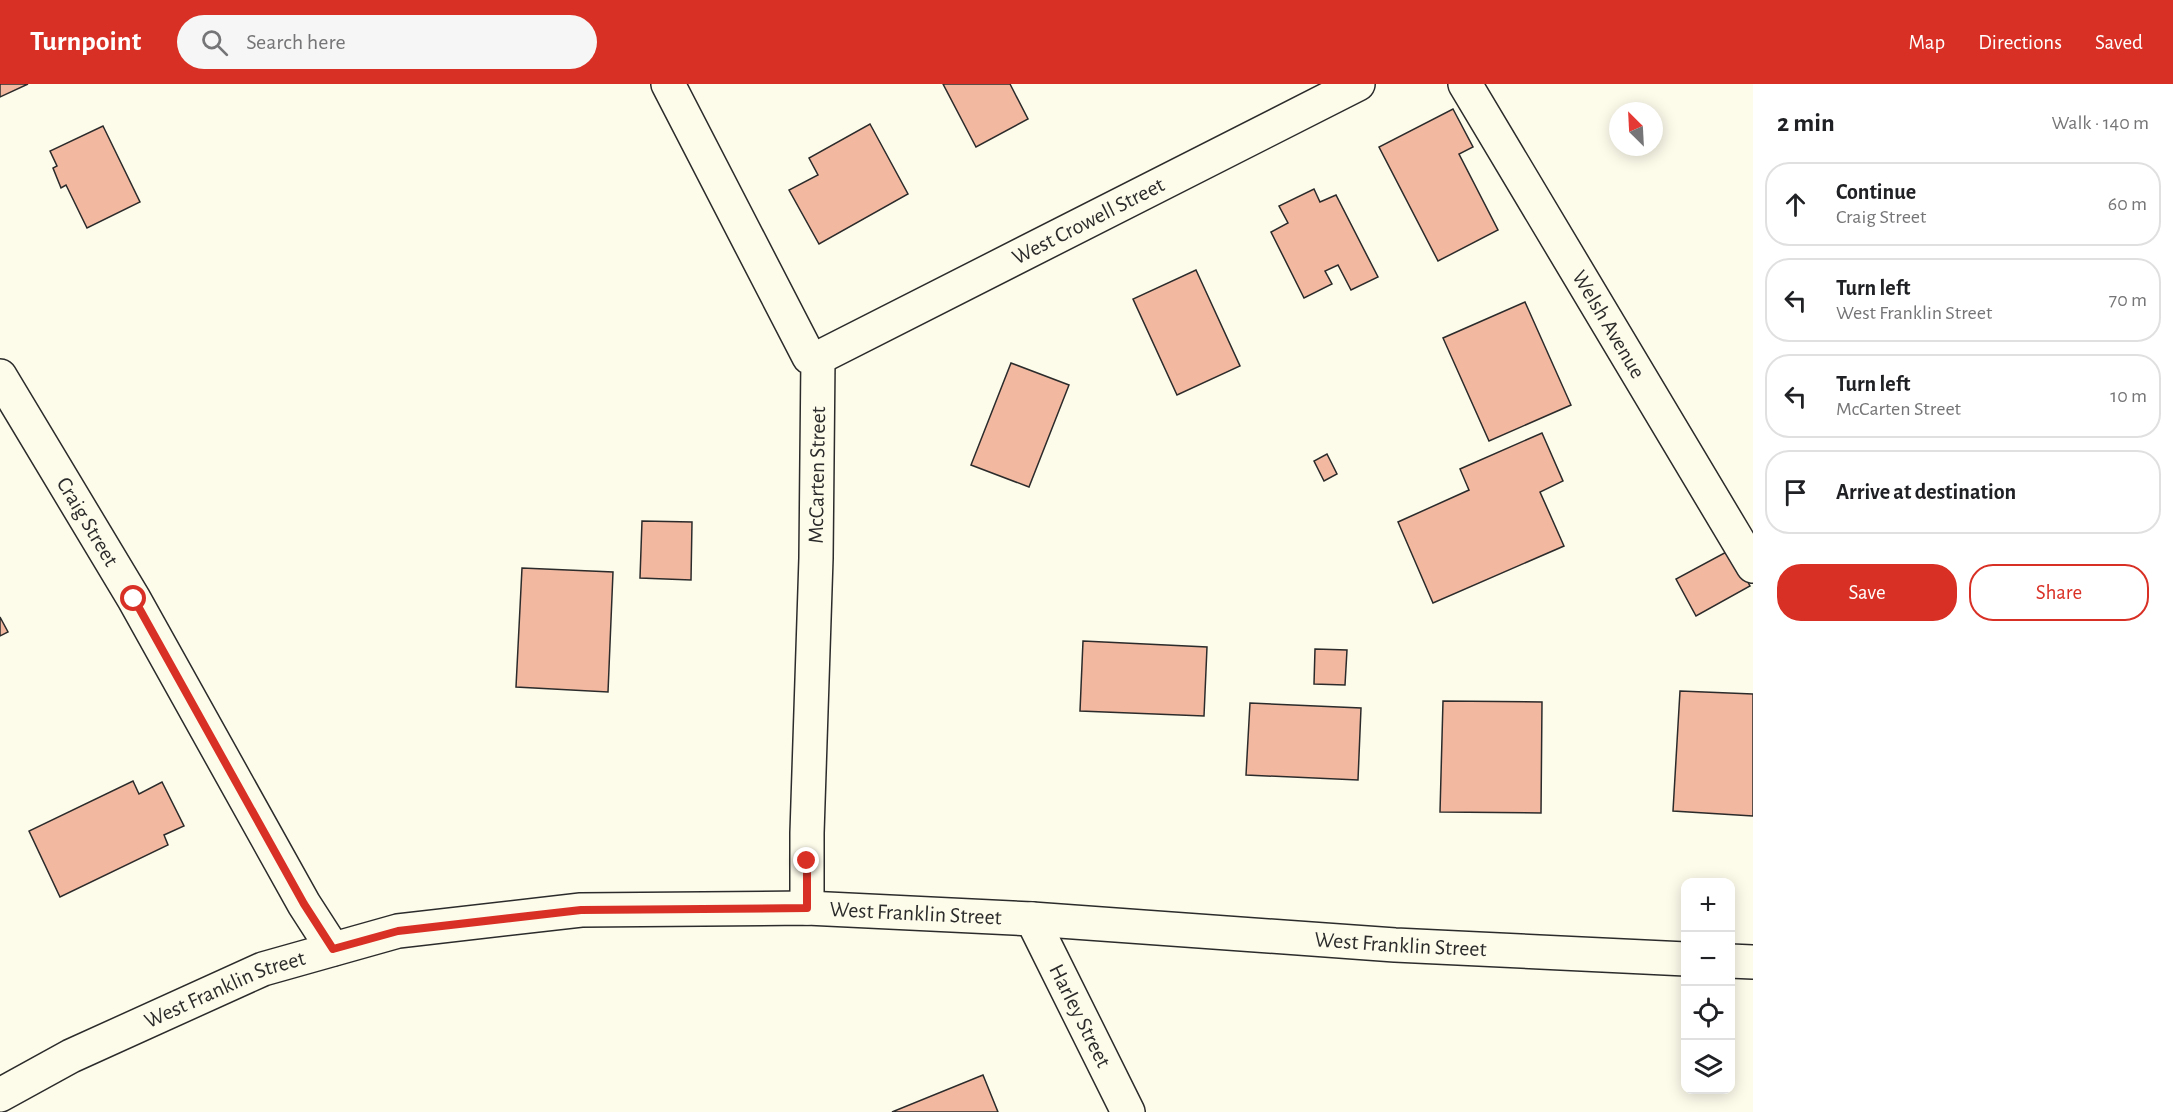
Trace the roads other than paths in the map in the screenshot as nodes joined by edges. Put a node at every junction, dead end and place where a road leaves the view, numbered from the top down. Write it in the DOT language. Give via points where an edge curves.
graph roads {
  1 [pos="668,84"];
  2 [pos="1358,84"];
  3 [pos="1465,84"];
  4 [pos="819,358"];
  5 [pos="0,376"];
  6 [pos="1753,566"];
  7 [pos="807,908"];
  8 [pos="1032,919"];
  9 [pos="333,949"];
  10 [pos="1681,959"];
  11 [pos="1735,961"];
  12 [pos="1753,962"];
  13 [pos="0,1095"];
  14 [pos="1128,1112"];
  1 -- 4 [label="street" via="809,357"];
  2 -- 4 [label="street, West Crowell Street"];
  3 -- 6 [label="street, Welsh Avenue"];
  4 -- 7 [label="street, McCarten Street"];
  5 -- 9 [label="street, Craig Street" via="134,599"];
  7 -- 8 [label="street, West Franklin Street"];
  7 -- 9 [label="street, West Franklin Street" via="581,910 398,931"];
  8 -- 10 [label="street, West Franklin Street" via="1395,945"];
  8 -- 14 [label="street, Harley Street"];
  9 -- 13 [label="street, West Franklin Street" via="262,969 71,1056"];
  11 -- 12 [label="street"];
}
